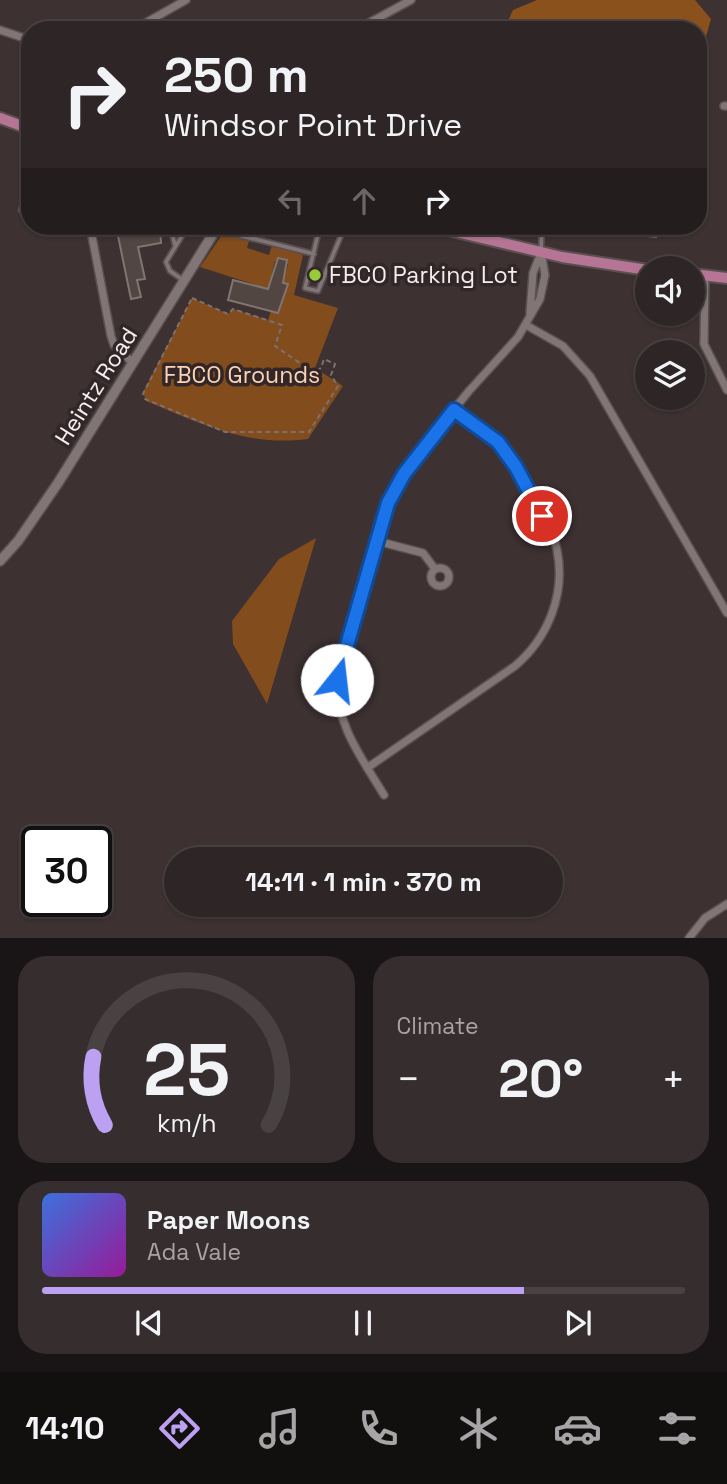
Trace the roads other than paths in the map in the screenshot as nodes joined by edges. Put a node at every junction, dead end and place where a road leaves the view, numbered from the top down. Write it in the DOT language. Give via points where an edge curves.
graph roads {
  1 [pos="186,0"];
  2 [pos="411,0"];
  3 [pos="149,21"];
  4 [pos="372,21"];
  5 [pos="0,30"];
  6 [pos="21,37"];
  7 [pos="0,118"];
  8 [pos="21,126"];
  9 [pos="92,235"];
  10 [pos="172,235"];
  11 [pos="182,235"];
  12 [pos="212,235"];
  13 [pos="241,235"];
  14 [pos="256,235"];
  15 [pos="318,235"];
  16 [pos="341,235"];
  17 [pos="469,235"];
  18 [pos="542,235"];
  19 [pos="255,239"];
  20 [pos="175,245"];
  21 [pos="541,252"];
  22 [pos="314,254"];
  23 [pos="635,268"];
  24 [pos="705,276"];
  25 [pos="727,278"];
  26 [pos="185,281"];
  27 [pos="526,325"];
  28 [pos="703,326"];
  29 [pos="133,363"];
  30 [pos="727,390"];
  31 [pos="454,410"];
  32 [pos="377,541"];
  33 [pos="0,561"];
  34 [pos="435,569"];
  35 [pos="727,613"];
  36 [pos="367,768"];
  37 [pos="384,795"];
  38 [pos="727,904"];
  39 [pos="689,938"];
  1 -- 3 [label="street"];
  2 -- 4 [label="street"];
  5 -- 6 [label="street"];
  7 -- 8 [label="main road"];
  9 -- 29 [label="street" via="111,336"];
  10 -- 20 [label="lane"];
  11 -- 20 [label="lane"];
  12 -- 26 [label="street, Heintz Road"];
  13 -- 19 [label="lane"];
  14 -- 19 [label="lane"];
  15 -- 22 [label="lane"];
  16 -- 22 [label="lane" via="318,291 305,288"];
  17 -- 21 [label="main road"];
  18 -- 21 [label="lane"];
  19 -- 22 [label="lane"];
  20 -- 26 [label="lane" via="167,266"];
  21 -- 23 [label="main road"];
  21 -- 27 [label="street" via="533,273"];
  24 -- 25 [label="main road"];
  26 -- 29 [label="street, Heintz Road"];
  27 -- 31 [label="street"];
  27 -- 35 [label="street" via="563,346 590,376"];
  28 -- 30 [label="street" via="704,344"];
  29 -- 33 [label="street, Heintz Road" via="36,516"];
  31 -- 32 [label="street" via="404,474 388,503"];
  31 -- 36 [label="street" via="498,442 549,528 559,578 552,618 515,666"];
  32 -- 34 [label="street" via="423,554"];
  32 -- 36 [label="street" via="337,680 342,726"];
  36 -- 37 [label="street"];
  38 -- 39 [label="street" via="705,918"];
}
